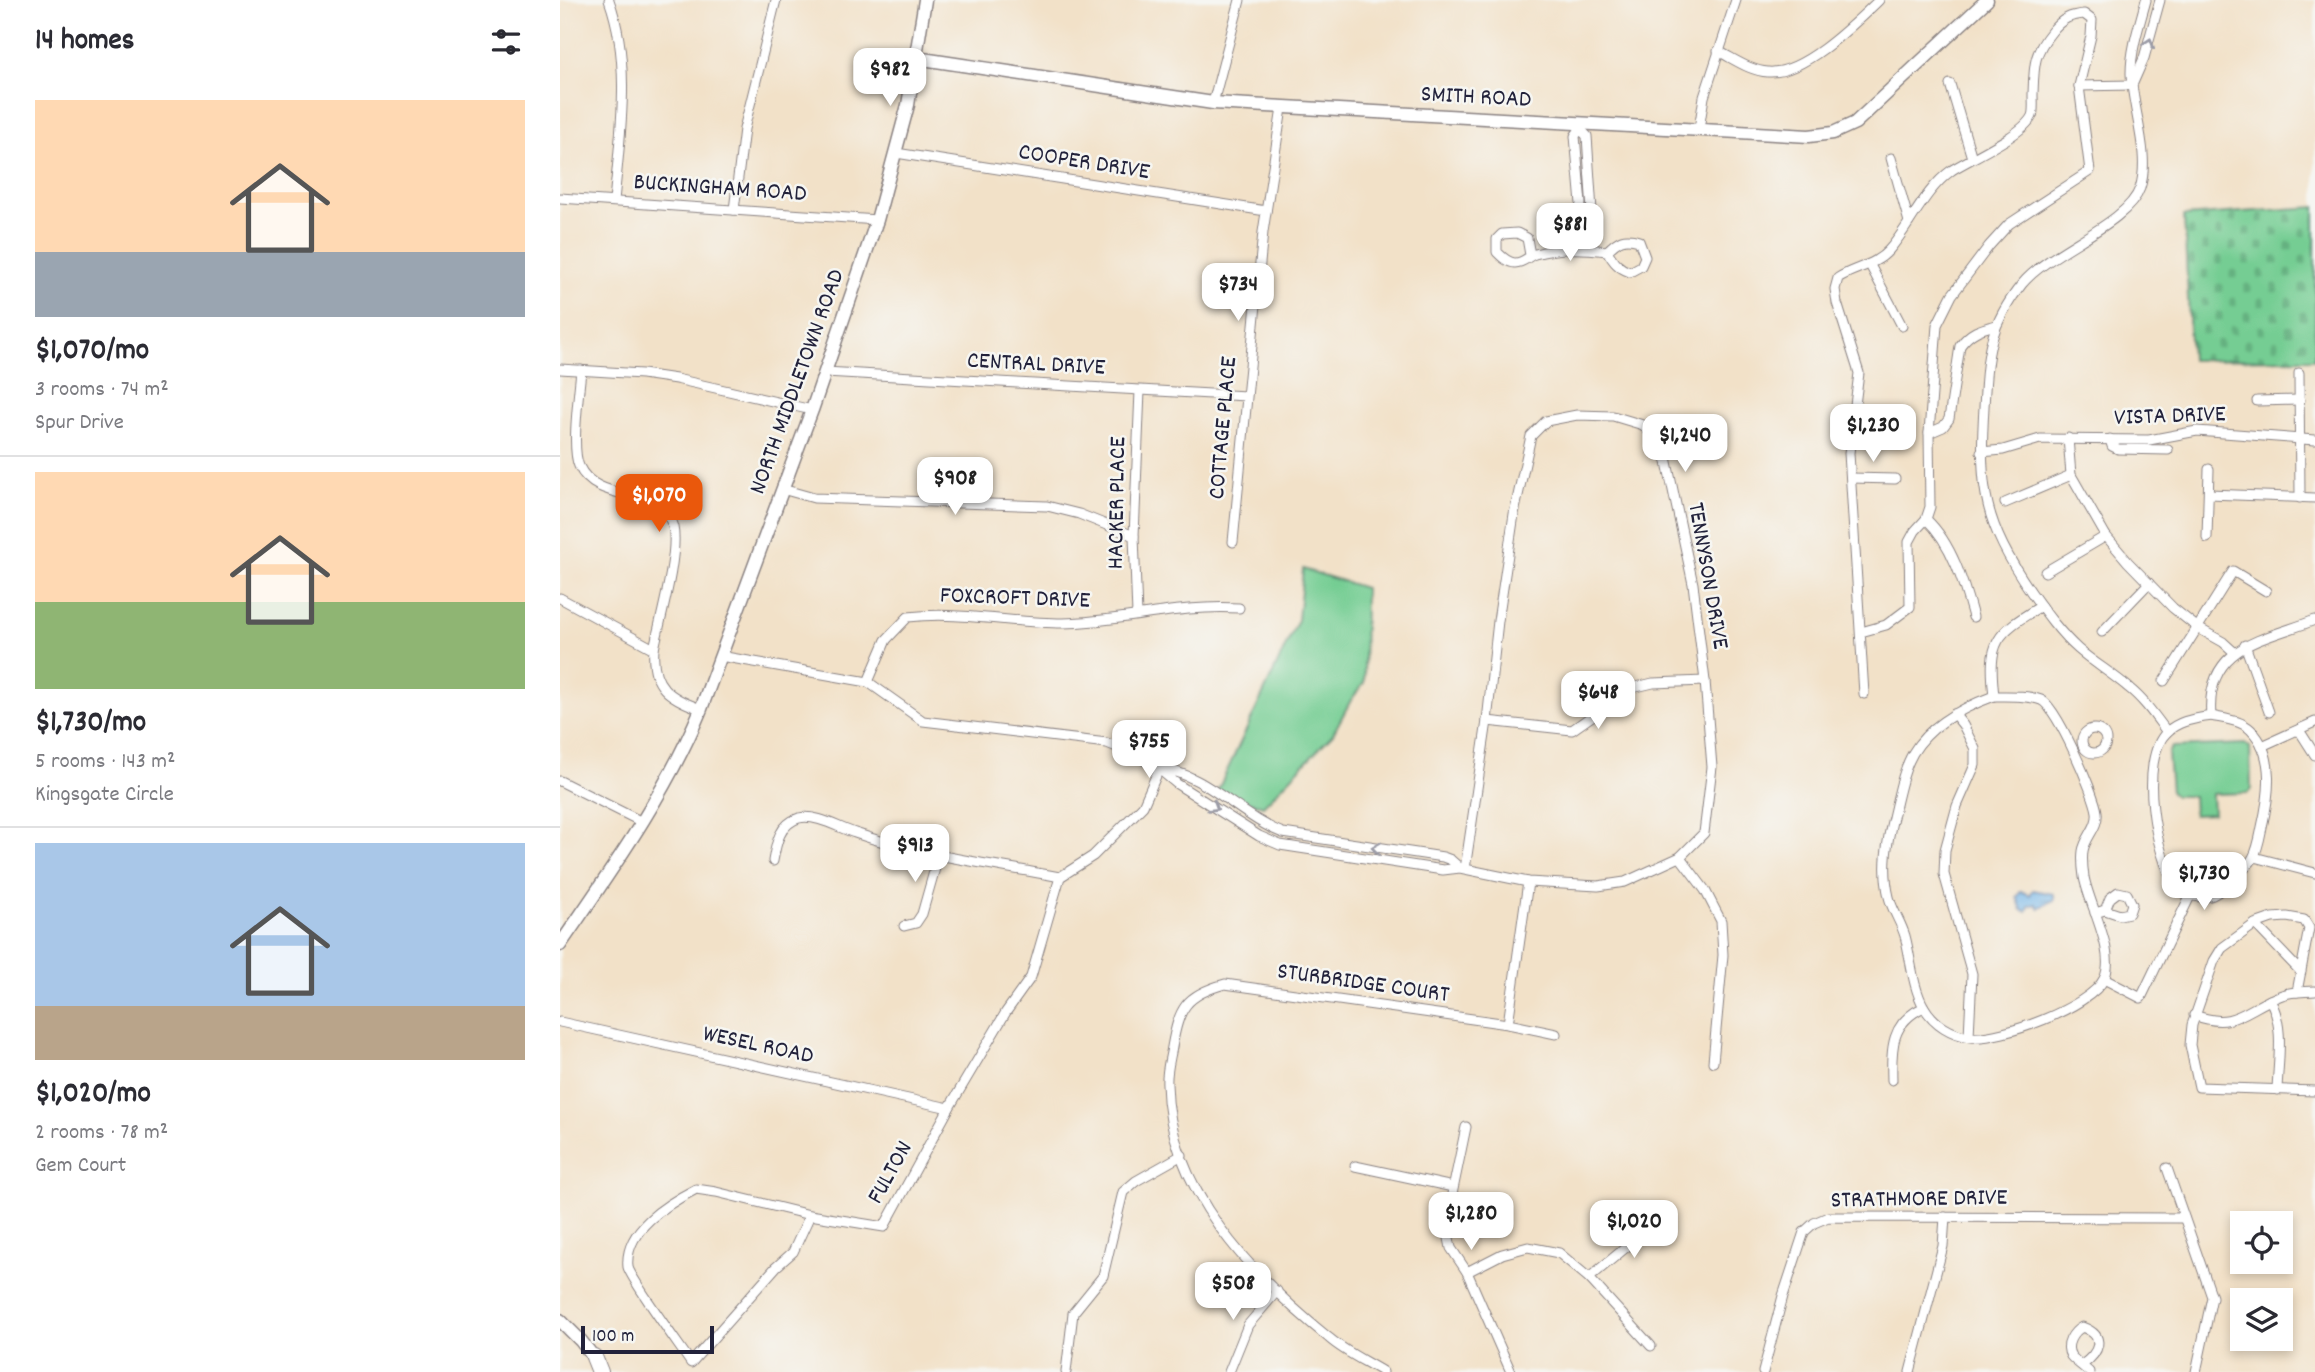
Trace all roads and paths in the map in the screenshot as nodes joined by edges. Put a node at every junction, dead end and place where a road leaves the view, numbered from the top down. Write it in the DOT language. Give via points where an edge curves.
graph roads {
  1 [pos="609,0"];
  2 [pos="776,0"];
  3 [pos="925,0"];
  4 [pos="1240,0"];
  5 [pos="1736,0"];
  6 [pos="1879,0"];
  7 [pos="1987,0"];
  8 [pos="2146,0"];
  9 [pos="2160,0"];
  10 [pos="1718,51"];
  11 [pos="916,58"];
  12 [pos="1950,84"];
  13 [pos="2133,85"];
  14 [pos="2079,86"];
  15 [pos="1213,103"];
  16 [pos="1282,108"];
  17 [pos="1580,127"];
  18 [pos="1699,129"];
  19 [pos="896,153"];
  20 [pos="1891,158"];
  21 [pos="1972,158"];
  22 [pos="1577,165"];
  23 [pos="1589,165"];
  24 [pos="560,198"];
  25 [pos="614,201"];
  26 [pos="734,210"];
  27 [pos="1266,211"];
  28 [pos="877,220"];
  29 [pos="1909,222"];
  30 [pos="1578,247"];
  31 [pos="1607,251"];
  32 [pos="1530,255"];
  33 [pos="1870,265"];
  34 [pos="1996,325"];
  35 [pos="1902,326"];
  36 [pos="560,369"];
  37 [pos="581,370"];
  38 [pos="825,372"];
  39 [pos="2299,373"];
  40 [pos="1140,391"];
  41 [pos="1246,396"];
  42 [pos="2300,400"];
  43 [pos="2257,401"];
  44 [pos="812,410"];
  45 [pos="1929,433"];
  46 [pos="2068,438"];
  47 [pos="2301,438"];
  48 [pos="2110,439"];
  49 [pos="2315,440"];
  50 [pos="2168,450"];
  51 [pos="1981,452"];
  52 [pos="2209,469"];
  53 [pos="2071,475"];
  54 [pos="1851,478"];
  55 [pos="1895,479"];
  56 [pos="782,489"];
  57 [pos="2209,494"];
  58 [pos="2300,498"];
  59 [pos="2315,498"];
  60 [pos="2005,503"];
  61 [pos="1926,519"];
  62 [pos="1134,536"];
  63 [pos="2106,536"];
  64 [pos="2207,538"];
  65 [pos="1233,542"];
  66 [pos="2045,572"];
  67 [pos="2149,583"];
  68 [pos="2266,591"];
  69 [pos="560,598"];
  70 [pos="2041,606"];
  71 [pos="1239,608"];
  72 [pos="1137,615"];
  73 [pos="1973,617"];
  74 [pos="2314,622"];
  75 [pos="2198,628"];
  76 [pos="1861,632"];
  77 [pos="2102,632"];
  78 [pos="2245,645"];
  79 [pos="654,649"];
  80 [pos="2234,652"];
  81 [pos="720,656"];
  82 [pos="1705,681"];
  83 [pos="2164,681"];
  84 [pos="868,682"];
  85 [pos="1864,694"];
  86 [pos="1994,696"];
  87 [pos="702,709"];
  88 [pos="2269,712"];
  89 [pos="1954,714"];
  90 [pos="2211,716"];
  91 [pos="1487,722"];
  92 [pos="2315,722"];
  93 [pos="2299,730"];
  94 [pos="2167,732"];
  95 [pos="2262,746"];
  96 [pos="2315,755"];
  97 [pos="1159,769"];
  98 [pos="560,781"];
  99 [pos="642,822"];
  100 [pos="939,854"];
  101 [pos="1680,857"];
  102 [pos="2254,857"];
  103 [pos="773,861"];
  104 [pos="1462,869"];
  105 [pos="2315,873"];
  106 [pos="1060,877"];
  107 [pos="1528,882"];
  108 [pos="2190,896"];
  109 [pos="2105,910"];
  110 [pos="2095,913"];
  111 [pos="2255,924"];
  112 [pos="904,926"];
  113 [pos="560,944"];
  114 [pos="2301,972"];
  115 [pos="2104,979"];
  116 [pos="2315,991"];
  117 [pos="2297,992"];
  118 [pos="2270,1000"];
  119 [pos="1924,1007"];
  120 [pos="2194,1015"];
  121 [pos="560,1022"];
  122 [pos="1508,1024"];
  123 [pos="1556,1034"];
  124 [pos="1969,1037"];
  125 [pos="1713,1062"];
  126 [pos="1892,1080"];
  127 [pos="2277,1090"];
  128 [pos="2315,1091"];
  129 [pos="948,1108"];
  130 [pos="1466,1127"];
  131 [pos="1182,1155"];
  132 [pos="1355,1167"];
  133 [pos="2167,1168"];
  134 [pos="1452,1187"];
  135 [pos="810,1215"];
  136 [pos="1945,1217"];
  137 [pos="2184,1218"];
  138 [pos="1659,1220"];
  139 [pos="1467,1272"];
  140 [pos="1589,1278"];
  141 [pos="1276,1291"];
  142 [pos="560,1320"];
  143 [pos="1651,1346"];
  144 [pos="599,1367"];
  145 [pos="1066,1372"];
  146 [pos="1229,1372"];
  147 [pos="1383,1372"];
  148 [pos="1511,1372"];
  149 [pos="1763,1372"];
  150 [pos="1910,1372"];
  151 [pos="2196,1372"];
  1 -- 25 [label="street" via="621,45 622,77"];
  2 -- 26 [label="street" via="744,129"];
  3 -- 11 [label="street, NORTH MIDDLETOWN ROAD"];
  4 -- 15 [label="street"];
  5 -- 10 [label="street"];
  6 -- 10 [label="street" via="1839,39 1782,72 1748,67"];
  7 -- 18 [label="street, SMITH ROAD" via="1872,109 1833,133 1809,136"];
  8 -- 13 [label="street" via="2132,55"];
  13 -- 9 [label="street, one-way"];
  10 -- 18 [label="street"];
  11 -- 15 [label="street, SMITH ROAD"];
  11 -- 19 [label="street, NORTH MIDDLETOWN ROAD"];
  12 -- 21 [label="street"];
  13 -- 14 [label="street"];
  13 -- 34 [label="street" via="2143,169 2140,190 2111,221 2044,262 2008,302"];
  14 -- 21 [label="street" via="2091,36 2092,20 2084,14 2059,22 2040,46 2034,59 2032,115 2012,135"];
  14 -- 45 [label="street" via="2090,171 2009,224 1952,295 1937,325"];
  15 -- 16 [label="street, SMITH ROAD"];
  16 -- 17 [label="street, SMITH ROAD"];
  16 -- 27 [label="street, COTTAGE PLACE"];
  17 -- 18 [label="street, SMITH ROAD"];
  17 -- 22 [label="street" via="1575,136"];
  17 -- 23 [label="street" via="1587,136"];
  19 -- 27 [label="street, COOPER DRIVE"];
  19 -- 28 [label="street, NORTH MIDDLETOWN ROAD"];
  20 -- 29 [label="street"];
  21 -- 29 [label="street" via="1931,190"];
  22 -- 23 [label="street"];
  22 -- 30 [label="street" via="1581,204 1573,236"];
  23 -- 30 [label="street" via="1592,211 1587,239"];
  24 -- 25 [label="street, BUCKINGHAM ROAD"];
  25 -- 26 [label="street, BUCKINGHAM ROAD"];
  26 -- 28 [label="street, BUCKINGHAM ROAD"];
  27 -- 41 [label="street, COTTAGE PLACE"];
  28 -- 38 [label="street, NORTH MIDDLETOWN ROAD"];
  29 -- 33 [label="street" via="1888,251"];
  30 -- 31 [label="street"];
  30 -- 32 [label="street"];
  33 -- 35 [label="street"];
  33 -- 54 [label="street" via="1838,278 1835,289 1859,373 1849,453"];
  34 -- 45 [label="street" via="1967,336 1960,346 1949,419"];
  34 -- 51 [label="street" via="1988,348"];
  36 -- 37 [label="street"];
  37 -- 44 [label="street" via="676,379"];
  37 -- 79 [label="street" via="576,449 587,479 604,489 656,504 673,526 675,545"];
  38 -- 40 [label="street, CENTRAL DRIVE"];
  38 -- 44 [label="street, NORTH MIDDLETOWN ROAD"];
  39 -- 42 [label="street"];
  40 -- 41 [label="street, CENTRAL DRIVE"];
  40 -- 62 [label="street, HACKER PLACE"];
  41 -- 65 [label="street, COTTAGE PLACE"];
  42 -- 43 [label="street"];
  42 -- 47 [label="street"];
  44 -- 56 [label="street, NORTH MIDDLETOWN ROAD"];
  45 -- 61 [label="street" via="1930,507"];
  46 -- 48 [label="street, VISTA DRIVE"];
  46 -- 51 [label="street, VISTA DRIVE"];
  46 -- 53 [label="street"];
  47 -- 48 [label="street, VISTA DRIVE" via="2197,431 2149,440"];
  47 -- 49 [label="street, VISTA DRIVE"];
  47 -- 58 [label="street"];
  48 -- 50 [label="street" via="2118,449"];
  51 -- 70 [label="street" via="1988,509 1997,536"];
  52 -- 57 [label="street"];
  53 -- 60 [label="street"];
  53 -- 63 [label="street"];
  54 -- 55 [label="street"];
  54 -- 76 [label="street"];
  56 -- 62 [label="street" via="814,498 1047,506"];
  56 -- 81 [label="street, NORTH MIDDLETOWN ROAD"];
  57 -- 58 [label="street"];
  57 -- 64 [label="street"];
  58 -- 59 [label="street"];
  61 -- 73 [label="street" via="1944,541"];
  61 -- 76 [label="street" via="1909,542 1910,607 1885,625"];
  62 -- 72 [label="street, HACKER PLACE"];
  63 -- 66 [label="street"];
  63 -- 67 [label="street"];
  67 -- 75 [label="street"];
  67 -- 77 [label="street"];
  68 -- 75 [label="street" via="2233,570"];
  69 -- 79 [label="street"];
  70 -- 86 [label="street" via="1999,636 1992,653"];
  70 -- 94 [label="street" via="2078,649 2145,703"];
  71 -- 72 [label="street, FOXCROFT DRIVE" via="1192,607"];
  72 -- 84 [label="street, FOXCROFT DRIVE" via="1060,623 932,614 908,617 886,640"];
  74 -- 78 [label="street"];
  75 -- 80 [label="street"];
  75 -- 83 [label="street"];
  76 -- 85 [label="street"];
  78 -- 80 [label="street"];
  78 -- 88 [label="street"];
  79 -- 87 [label="street" via="655,671 665,691"];
  80 -- 90 [label="street" via="2213,687"];
  81 -- 84 [label="street, TENNYSON DRIVE"];
  81 -- 87 [label="street, NORTH MIDDLETOWN ROAD"];
  82 -- 91 [label="street" via="1632,688 1572,730"];
  82 -- 91 [label="street, TENNYSON DRIVE" via="1693,584 1664,448 1643,425 1613,416 1577,415 1546,421 1531,436 1514,514"];
  82 -- 101 [label="street, TENNYSON DRIVE" via="1712,767 1704,833"];
  84 -- 97 [label="street, TENNYSON DRIVE" via="923,721 1107,743"];
  86 -- 89 [label="street"];
  86 -- 110 [label="street" via="2042,700 2079,750 2097,812 2096,826 2083,849 2084,877"];
  87 -- 99 [label="street, NORTH MIDDLETOWN ROAD" via="685,749"];
  89 -- 119 [label="street" via="1913,752 1887,838 1889,898 1904,932"];
  89 -- 124 [label="street" via="1975,749 1975,765 1945,850 1944,874 1972,974"];
  90 -- 94 [label="street" via="2185,720"];
  90 -- 95 [label="street" via="2239,722"];
  91 -- 104 [label="street, TENNYSON DRIVE"];
  92 -- 93 [label="street"];
  93 -- 95 [label="street"];
  93 -- 96 [label="street"];
  94 -- 108 [label="street" via="2155,755 2154,816 2168,870 2177,887"];
  95 -- 102 [label="street" via="2269,784"];
  97 -- 104 [label="street, TENNYSON DRIVE" via="1184,774 1283,834 1443,857"];
  97 -- 106 [label="street" via="1143,806 1093,856"];
  98 -- 99 [label="street"];
  99 -- 113 [label="street, NORTH MIDDLETOWN ROAD"];
  100 -- 103 [label="street" via="802,817 781,831"];
  100 -- 106 [label="street"];
  100 -- 112 [label="street" via="922,914 916,923"];
  101 -- 107 [label="street, TENNYSON DRIVE" via="1625,882 1598,886"];
  101 -- 125 [label="street" via="1721,921 1723,954"];
  102 -- 105 [label="street"];
  102 -- 108 [label="street" via="2223,889 2208,897"];
  104 -- 107 [label="street, TENNYSON DRIVE"];
  106 -- 129 [label="street" via="1031,977"];
  107 -- 122 [label="street"];
  108 -- 115 [label="street" via="2141,998"];
  109 -- 110 [label="street"];
  110 -- 115 [label="street" via="2108,964"];
  111 -- 114 [label="street"];
  111 -- 114 [label="street" via="2272,918 2304,920 2309,928"];
  111 -- 120 [label="street" via="2222,948"];
  114 -- 117 [label="street"];
  115 -- 124 [label="street" via="2051,1018 1990,1037"];
  116 -- 117 [label="street"];
  117 -- 118 [label="street"];
  118 -- 120 [label="street" via="2231,1021 2213,1022"];
  118 -- 127 [label="street" via="2280,1025"];
  119 -- 124 [label="street" via="1938,1024"];
  119 -- 126 [label="street" via="1910,1013 1899,1027 1893,1045"];
  120 -- 127 [label="street" via="2190,1045 2199,1087"];
  121 -- 129 [label="street, WESEL ROAD"];
  122 -- 123 [label="street, STURBRIDGE COURT"];
  122 -- 131 [label="street, STURBRIDGE COURT" via="1225,984 1203,990 1177,1018 1167,1082 1170,1117"];
  127 -- 128 [label="street"];
  129 -- 135 [label="street, FULTON" via="884,1227"];
  130 -- 134 [label="street"];
  131 -- 141 [label="street" via="1206,1208 1242,1257"];
  131 -- 145 [label="street" via="1124,1192 1103,1276 1073,1313"];
  132 -- 134 [label="street"];
  133 -- 137 [label="street"];
  134 -- 139 [label="street" via="1446,1223 1451,1248"];
  135 -- 135 [label="street" via="696,1189 637,1231 629,1248 628,1270 691,1363 793,1252"];
  136 -- 137 [label="street, STRATHMORE DRIVE"];
  136 -- 149 [label="street, STRATHMORE DRIVE" via="1828,1217 1814,1223 1804,1232"];
  136 -- 150 [label="street" via="1943,1246"];
  137 -- 151 [label="street" via="2212,1297"];
  138 -- 140 [label="street"];
  139 -- 140 [label="street" via="1528,1247 1559,1253"];
  139 -- 148 [label="street"];
  140 -- 143 [label="street"];
  141 -- 146 [label="street" via="1248,1325"];
  141 -- 147 [label="street" via="1330,1340"];
  142 -- 144 [label="street"];
}
